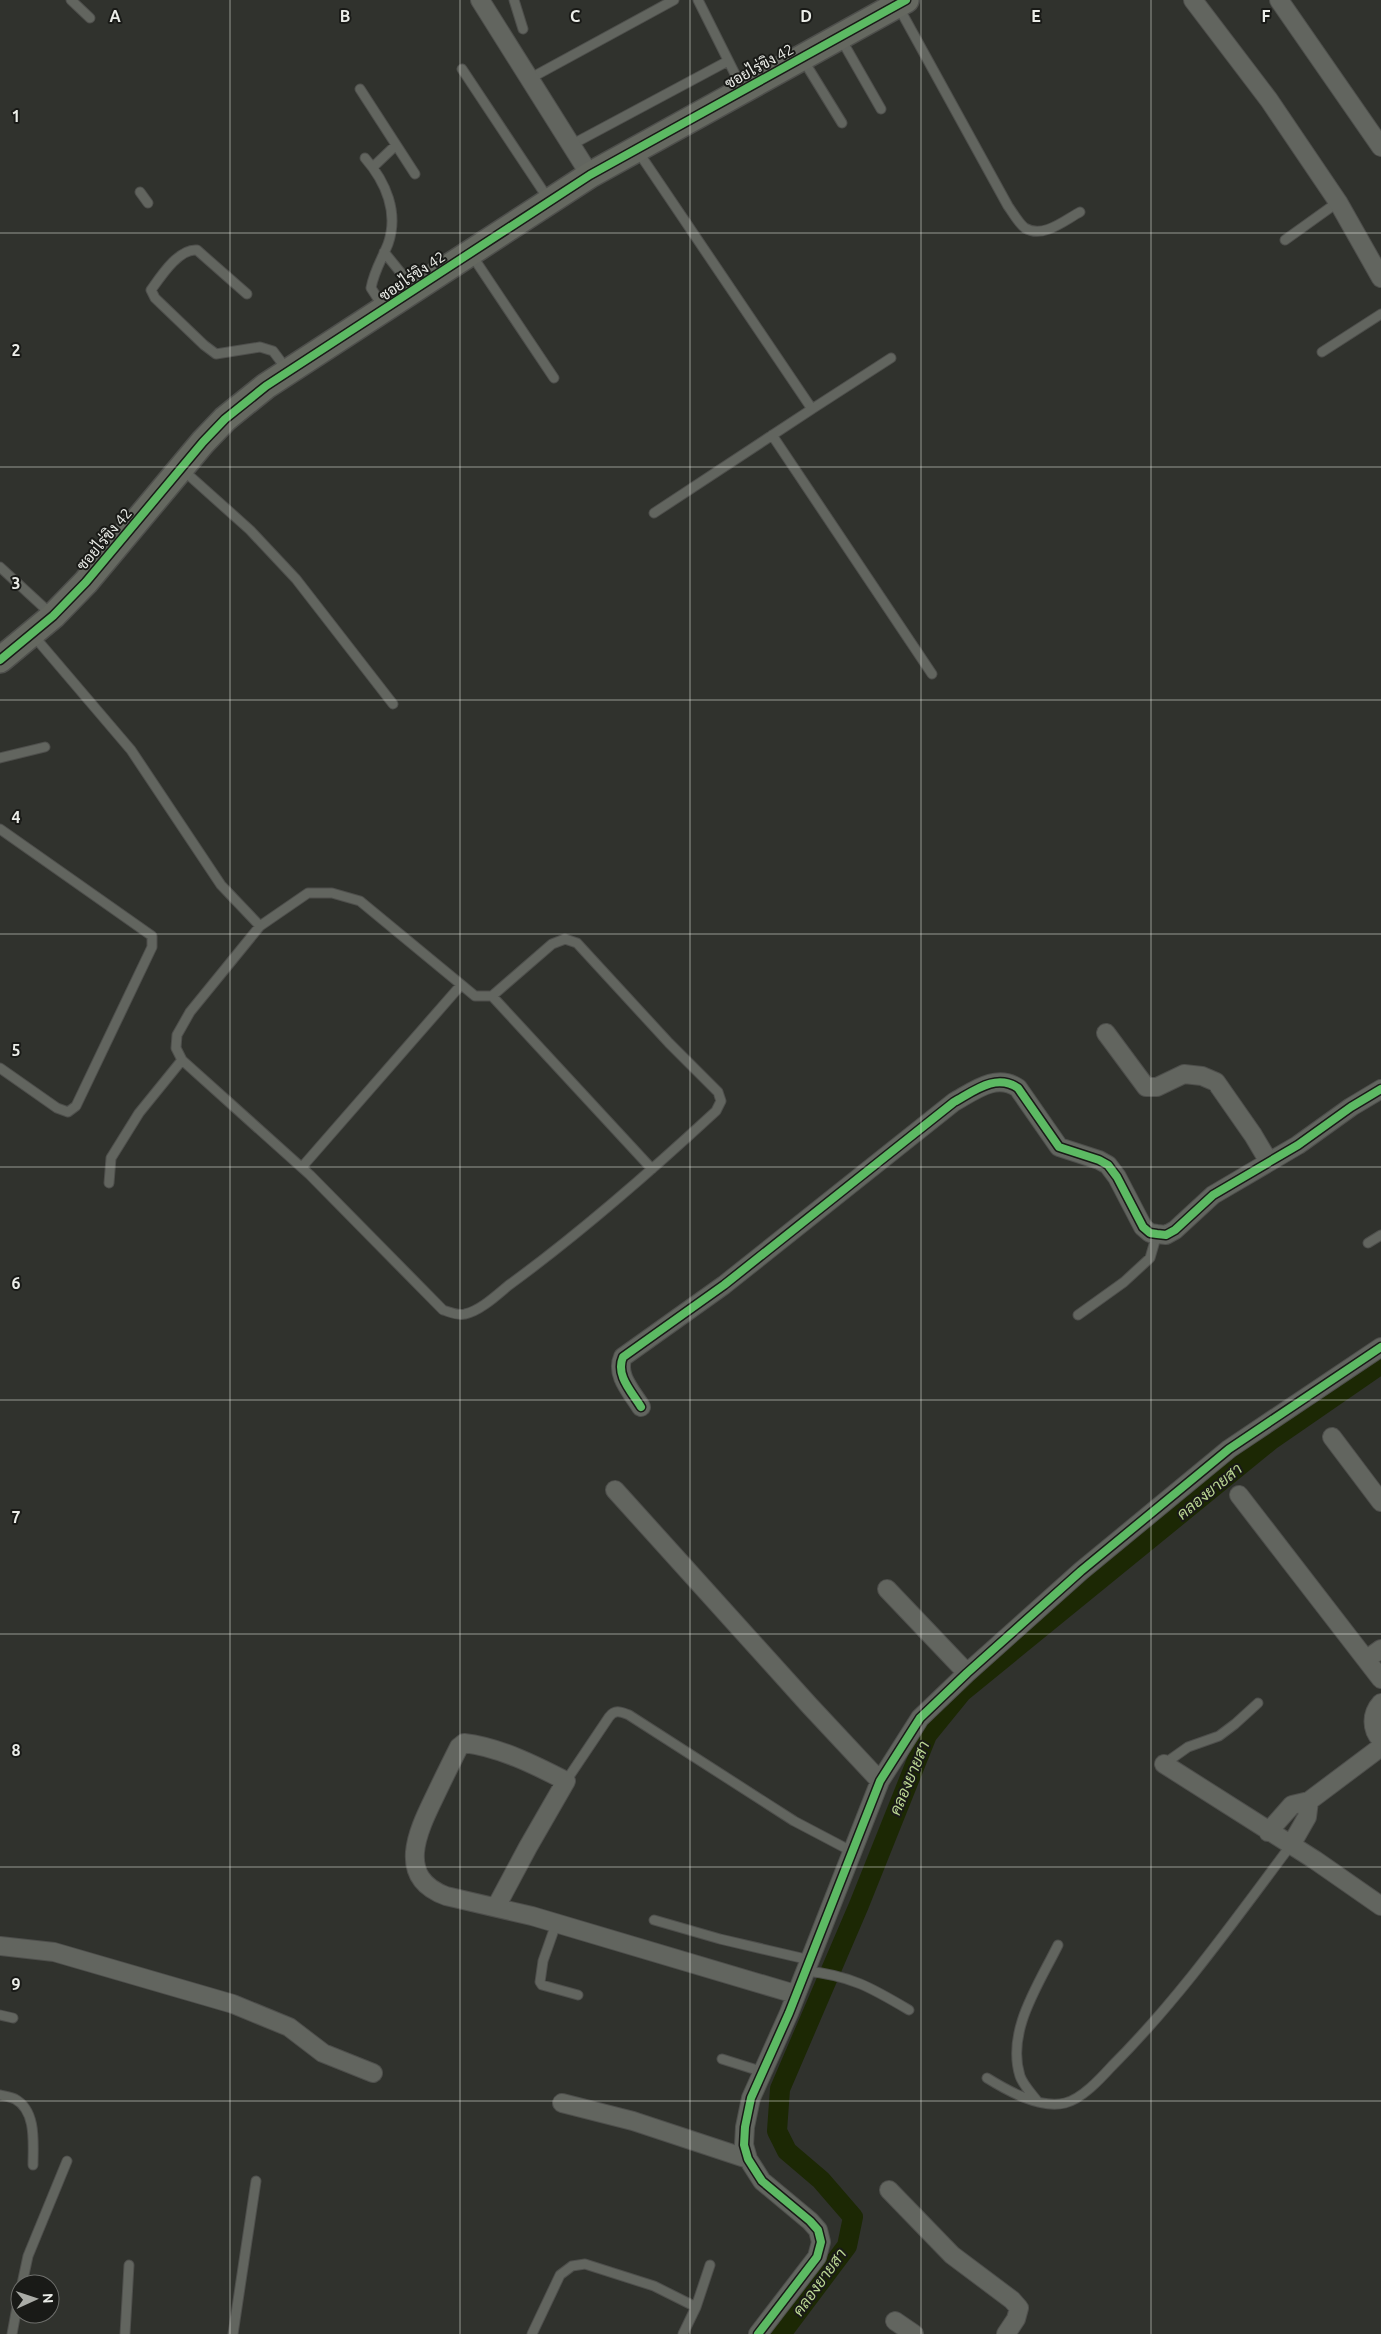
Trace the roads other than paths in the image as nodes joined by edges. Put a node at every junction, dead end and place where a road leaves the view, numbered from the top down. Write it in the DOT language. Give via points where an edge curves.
graph roads {
  1 [pos="71,0"];
  2 [pos="480,0"];
  3 [pos="514,0"];
  4 [pos="674,0"];
  5 [pos="698,0"];
  6 [pos="1193,0"];
  7 [pos="1280,0"];
  8 [pos="899,2"];
  9 [pos="90,18"];
  10 [pos="523,29"];
  11 [pos="839,37"];
  12 [pos="802,58"];
  13 [pos="728,61"];
  14 [pos="462,70"];
  15 [pos="529,79"];
  16 [pos="360,89"];
  17 [pos="743,91"];
  18 [pos="881,109"];
  19 [pos="842,123"];
  20 [pos="396,145"];
  21 [pos="571,145"];
  22 [pos="1381,147"];
  23 [pos="637,149"];
  24 [pos="365,158"];
  25 [pos="373,167"];
  26 [pos="414,174"];
  27 [pos="590,176"];
  28 [pos="140,192"];
  29 [pos="550,202"];
  30 [pos="1338,202"];
  31 [pos="148,203"];
  32 [pos="1080,212"];
  33 [pos="1285,240"];
  34 [pos="384,252"];
  35 [pos="471,253"];
  36 [pos="1381,278"];
  37 [pos="415,291"];
  38 [pos="247,294"];
  39 [pos="385,311"];
  40 [pos="1381,314"];
  41 [pos="1322,352"];
  42 [pos="891,358"];
  43 [pos="289,372"];
  44 [pos="554,378"];
  45 [pos="812,409"];
  46 [pos="772,435"];
  47 [pos="181,468"];
  48 [pos="654,513"];
  49 [pos="0,567"];
  50 [pos="53,616"];
  51 [pos="31,633"];
  52 [pos="0,660"];
  53 [pos="932,674"];
  54 [pos="393,704"];
  55 [pos="44,747"];
  56 [pos="0,758"];
  57 [pos="0,829"];
  58 [pos="260,926"];
  59 [pos="461,985"];
  60 [pos="492,996"];
  61 [pos="1106,1033"];
  62 [pos="182,1060"];
  63 [pos="0,1068"];
  64 [pos="1381,1089"];
  65 [pos="1269,1162"];
  66 [pos="302,1168"];
  67 [pos="652,1169"];
  68 [pos="109,1183"];
  69 [pos="1157,1234"];
  70 [pos="1381,1235"];
  71 [pos="1368,1243"];
  72 [pos="1078,1315"];
  73 [pos="1381,1347"];
  74 [pos="641,1407"];
  75 [pos="1332,1437"];
  76 [pos="615,1490"];
  77 [pos="1240,1495"];
  78 [pos="1381,1502"];
  79 [pos="887,1589"];
  80 [pos="1374,1654"];
  81 [pos="967,1673"];
  82 [pos="1381,1679"];
  83 [pos="1258,1703"];
  84 [pos="1381,1703"];
  85 [pos="1381,1740"];
  86 [pos="1381,1747"];
  87 [pos="1164,1764"];
  88 [pos="566,1781"];
  89 [pos="880,1781"];
  90 [pos="1309,1802"];
  91 [pos="1268,1832"];
  92 [pos="1291,1845"];
  93 [pos="853,1852"];
  94 [pos="1381,1906"];
  95 [pos="496,1907"];
  96 [pos="654,1920"];
  97 [pos="556,1924"];
  98 [pos="1058,1945"];
  99 [pos="0,1946"];
  100 [pos="807,1966"];
  101 [pos="795,1994"];
  102 [pos="578,1996"];
  103 [pos="909,2010"];
  104 [pos="0,2015"];
  105 [pos="13,2018"];
  106 [pos="722,2059"];
  107 [pos="763,2072"];
  108 [pos="373,2073"];
  109 [pos="987,2078"];
  110 [pos="0,2095"];
  111 [pos="1038,2102"];
  112 [pos="562,2103"];
  113 [pos="748,2159"];
  114 [pos="67,2161"];
  115 [pos="34,2165"];
  116 [pos="256,2181"];
  117 [pos="889,2190"];
  118 [pos="129,2265"];
  119 [pos="710,2265"];
  120 [pos="24,2274"];
  121 [pos="696,2307"];
  122 [pos="895,2321"];
  123 [pos="125,2334"];
  124 [pos="233,2334"];
  125 [pos="532,2334"];
  126 [pos="683,2334"];
  127 [pos="758,2334"];
  128 [pos="914,2334"];
  129 [pos="1006,2334"];
  1 -- 9 [label="lane"];
  2 -- 15 [label="street"];
  3 -- 10 [label="lane"];
  4 -- 15 [label="lane"];
  5 -- 13 [label="lane"];
  6 -- 30 [label="street" via="1269,100"];
  7 -- 22 [label="street"];
  8 -- 11 [label="street, ซอยไร่ขิง 42"];
  8 -- 32 [label="lane" via="1008,206 1024,228 1037,232 1050,229"];
  11 -- 12 [label="street, ซอยไร่ขิง 42"];
  11 -- 18 [label="lane"];
  12 -- 17 [label="street, ซอยไร่ขิง 42"];
  12 -- 19 [label="lane"];
  13 -- 17 [label="lane"];
  13 -- 21 [label="lane"];
  14 -- 29 [label="lane"];
  15 -- 21 [label="street"];
  16 -- 20 [label="lane"];
  17 -- 23 [label="street, ซอยไร่ขิง 42"];
  20 -- 25 [label="lane"];
  20 -- 26 [label="lane"];
  21 -- 27 [label="street"];
  23 -- 27 [label="street, ซอยไร่ขิง 42"];
  23 -- 45 [label="lane"];
  24 -- 25 [label="lane"];
  25 -- 34 [label="lane" via="386,188 392,215"];
  27 -- 29 [label="street, ซอยไร่ขิง 42"];
  28 -- 31 [label="lane"];
  29 -- 35 [label="street, ซอยไร่ขิง 42"];
  30 -- 33 [label="lane"];
  30 -- 36 [label="street"];
  34 -- 37 [label="lane"];
  34 -- 39 [label="lane" via="373,275 371,288"];
  35 -- 37 [label="street, ซอยไร่ขิง 42"];
  35 -- 44 [label="lane"];
  37 -- 39 [label="street, ซอยไร่ขิง 42"];
  38 -- 43 [label="lane" via="197,250 182,254 152,290 155,298 216,354 260,346 273,351"];
  39 -- 43 [label="street, ซอยไร่ขิง 42"];
  40 -- 41 [label="lane"];
  42 -- 45 [label="lane"];
  43 -- 47 [label="street, ซอยไร่ขิง 42" via="225,419"];
  45 -- 46 [label="lane"];
  46 -- 48 [label="lane"];
  46 -- 53 [label="lane"];
  47 -- 50 [label="street, ซอยไร่ขิง 42" via="86,582"];
  47 -- 54 [label="lane" via="250,530 296,579"];
  49 -- 50 [label="lane"];
  50 -- 51 [label="street, ซอยไร่ขิง 42"];
  51 -- 52 [label="street, ซอยไร่ขิง 42"];
  51 -- 58 [label="lane" via="131,750 221,885"];
  55 -- 56 [label="lane"];
  57 -- 63 [label="lane" via="152,936 152,947 76,1106 68,1112 57,1108"];
  58 -- 59 [label="lane" via="308,893 332,893 360,901"];
  58 -- 62 [label="lane" via="190,1012 177,1036 176,1048"];
  59 -- 60 [label="lane" via="474,996"];
  59 -- 66 [label="lane"];
  60 -- 67 [label="lane"];
  60 -- 67 [label="lane" via="552,944 565,939 577,944 718,1092 721,1101 716,1111"];
  61 -- 65 [label="street" via="1146,1087 1158,1087 1184,1074 1216,1082"];
  62 -- 66 [label="lane"];
  62 -- 68 [label="lane" via="139,1113 111,1158"];
  64 -- 65 [label="street"];
  65 -- 69 [label="street" via="1213,1195 1175,1230"];
  66 -- 67 [label="lane" via="432,1300 443,1310 460,1314 483,1305 540,1263"];
  69 -- 72 [label="lane" via="1150,1258 1124,1282"];
  69 -- 74 [label="street" via="1143,1228 1108,1165 1059,1147 1018,1088 1009,1082 996,1081 954,1102 724,1285 623,1357 619,1366 621,1374"];
  70 -- 71 [label="lane"];
  73 -- 81 [label="street" via="1229,1449 1081,1571"];
  75 -- 78 [label="street"];
  76 -- 89 [label="street"];
  77 -- 80 [label="street"];
  79 -- 81 [label="street"];
  80 -- 82 [label="street"];
  81 -- 89 [label="street" via="920,1718"];
  83 -- 87 [label="lane" via="1219,1736 1188,1747"];
  84 -- 85 [label="street" via="1374,1713 1373,1722"];
  86 -- 90 [label="street"];
  87 -- 91 [label="street"];
  88 -- 93 [label="lane" via="609,1717 618,1711 630,1715 794,1820"];
  88 -- 95 [label="street"];
  88 -- 95 [label="street" via="499,1752 464,1743 459,1747 418,1829 414,1864 420,1878 436,1892"];
  89 -- 93 [label="street"];
  90 -- 91 [label="street" via="1292,1805"];
  90 -- 92 [label="street" via="1307,1818"];
  91 -- 92 [label="street"];
  92 -- 94 [label="street"];
  92 -- 111 [label="lane" via="1197,1971 1132,2047 1091,2088 1066,2103"];
  93 -- 100 [label="street"];
  95 -- 97 [label="street"];
  96 -- 100 [label="lane"];
  97 -- 101 [label="street"];
  97 -- 102 [label="lane" via="543,1961 540,1982"];
  98 -- 111 [label="lane" via="1024,2015 1015,2052 1020,2078"];
  99 -- 108 [label="street" via="54,1952 232,2004 289,2027 323,2053"];
  100 -- 101 [label="street"];
  100 -- 103 [label="lane" via="878,1990"];
  101 -- 107 [label="street"];
  104 -- 105 [label="lane"];
  106 -- 107 [label="lane"];
  107 -- 113 [label="street" via="751,2098 745,2127 744,2145"];
  109 -- 111 [label="lane" via="1006,2090"];
  110 -- 115 [label="lane" via="16,2100 27,2110"];
  112 -- 113 [label="street" via="633,2121"];
  113 -- 127 [label="street" via="762,2181 818,2230 821,2242 817,2257"];
  114 -- 120 [label="lane" via="28,2256"];
  116 -- 124 [label="lane"];
  117 -- 129 [label="street" via="952,2256 1019,2308"];
  118 -- 123 [label="lane"];
  119 -- 121 [label="lane"];
  121 -- 125 [label="lane" via="654,2286 585,2264 572,2266 560,2275"];
  121 -- 126 [label="lane"];
  122 -- 128 [label="street"];
}
